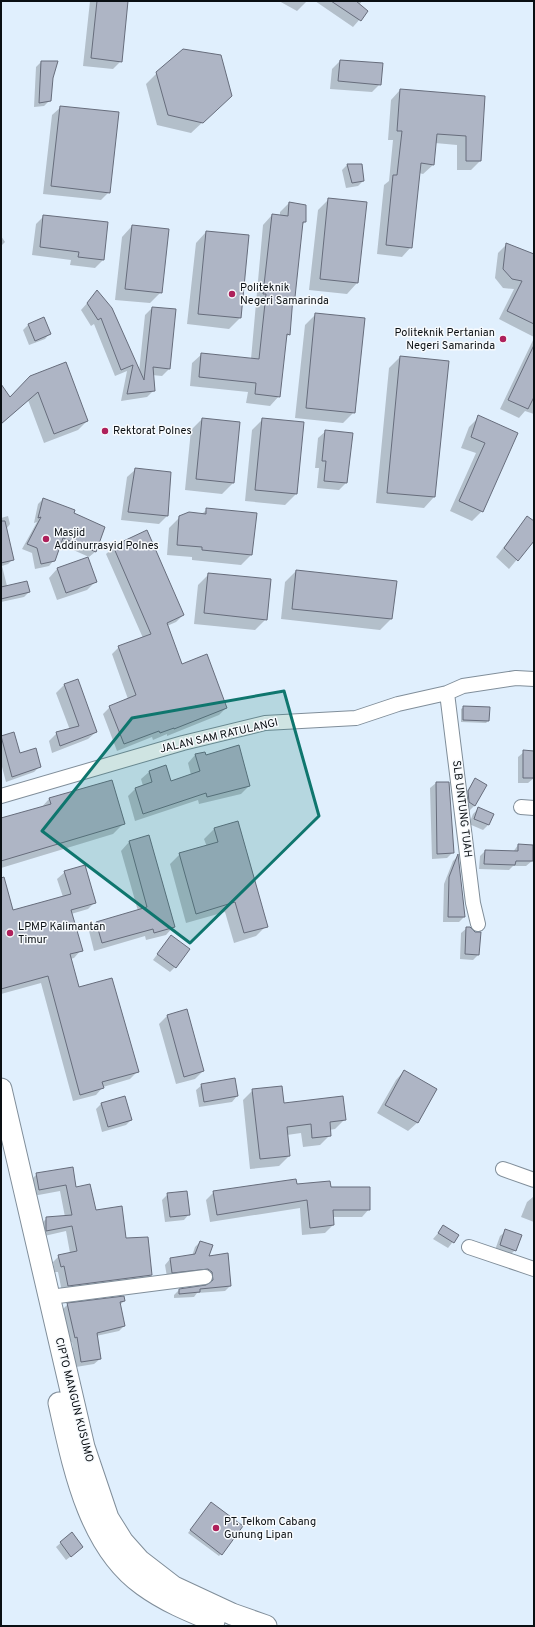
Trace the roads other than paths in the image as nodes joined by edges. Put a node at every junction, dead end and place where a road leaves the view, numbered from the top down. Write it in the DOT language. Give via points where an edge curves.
graph roads {
  1 [pos="534,679"];
  2 [pos="447,693"];
  3 [pos="1,796"];
  4 [pos="478,924"];
  5 [pos="1,1089"];
  6 [pos="1,1150"];
  7 [pos="503,1169"];
  8 [pos="14,1176"];
  9 [pos="534,1180"];
  10 [pos="469,1247"];
  11 [pos="534,1269"];
  12 [pos="205,1277"];
  13 [pos="50,1297"];
  14 [pos="228,1626"];
  15 [pos="266,1626"];
  1 -- 2 [label="street, JALAN SAM RATULANGI" via="516,678 463,686"];
  2 -- 3 [label="street, JALAN SAM RATULANGI" via="398,704 356,718 265,723 183,743"];
  2 -- 4 [label="street, SLB UNTUNG TUAH" via="473,903"];
  5 -- 8 [label="highway, CIPTO MANGUN KUSUMO"];
  6 -- 8 [label="highway, CIPTO MANGUN KUSUMO"];
  7 -- 9 [label="street"];
  8 -- 13 [label="highway, CIPTO MANGUN KUSUMO"];
  8 -- 14 [label="highway, CIPTO MANGUN KUSUMO" via="71,1456 94,1525 109,1548 142,1585 186,1610"];
  10 -- 11 [label="street"];
  12 -- 13 [label="street"];
  13 -- 15 [label="highway, CIPTO MANGUN KUSUMO" via="84,1447 108,1518 123,1542 138,1560 174,1587 232,1614"];
}
